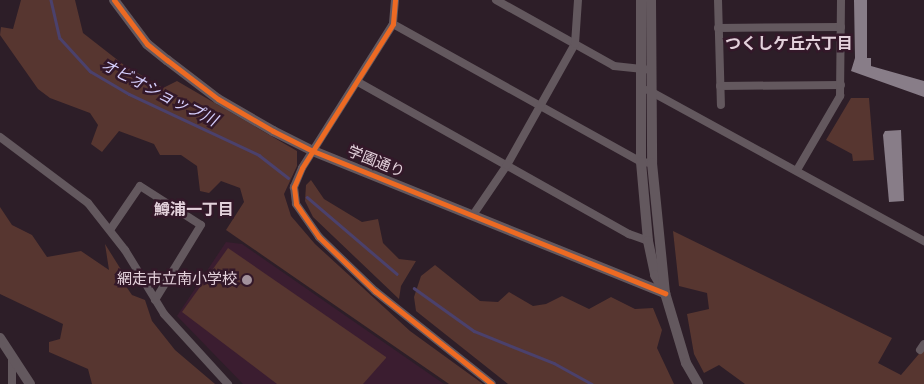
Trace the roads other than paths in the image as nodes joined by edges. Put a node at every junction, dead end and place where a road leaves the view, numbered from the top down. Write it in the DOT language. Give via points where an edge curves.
graph roads {
  1 [pos="114,0"];
  2 [pos="394,0"];
  3 [pos="496,0"];
  4 [pos="578,0"];
  5 [pos="641,0"];
  6 [pos="652,0"];
  7 [pos="718,0"];
  8 [pos="841,0"];
  9 [pos="392,24"];
  10 [pos="841,27"];
  11 [pos="718,28"];
  12 [pos="575,44"];
  13 [pos="646,70"];
  14 [pos="358,82"];
  15 [pos="720,86"];
  16 [pos="841,86"];
  17 [pos="646,90"];
  18 [pos="721,105"];
  19 [pos="540,107"];
  20 [pos="0,137"];
  21 [pos="313,151"];
  22 [pos="646,162"];
  23 [pos="507,165"];
  24 [pos="797,170"];
  25 [pos="473,215"];
  26 [pos="110,230"];
  27 [pos="648,241"];
  28 [pos="924,241"];
  29 [pos="665,292"];
  30 [pos="155,300"];
  31 [pos="0,338"];
  32 [pos="12,355"];
  33 [pos="12,384"];
  34 [pos="30,384"];
  35 [pos="228,384"];
  36 [pos="492,384"];
  37 [pos="698,384"];
  1 -- 21 [label="street, 学園通り" via="147,44 191,80 224,103"];
  2 -- 9 [label="street"];
  3 -- 12 [label="street"];
  4 -- 12 [label="street"];
  5 -- 13 [label="street"];
  6 -- 13 [label="street"];
  7 -- 11 [label="street"];
  8 -- 10 [label="street"];
  9 -- 14 [label="street"];
  9 -- 19 [label="street"];
  10 -- 11 [label="street"];
  10 -- 16 [label="street"];
  11 -- 15 [label="street"];
  12 -- 13 [label="street" via="614,66"];
  12 -- 19 [label="street"];
  13 -- 17 [label="street"];
  14 -- 21 [label="street"];
  14 -- 23 [label="street"];
  15 -- 16 [label="street"];
  15 -- 18 [label="street"];
  16 -- 24 [label="street" via="840,96"];
  17 -- 22 [label="street"];
  17 -- 24 [label="street"];
  19 -- 22 [label="street"];
  19 -- 23 [label="street"];
  20 -- 26 [label="street" via="88,203"];
  21 -- 25 [label="street, 学園通り"];
  21 -- 36 [label="street" via="294,186 296,204 305,220 374,291"];
  22 -- 27 [label="street"];
  22 -- 29 [label="street"];
  23 -- 25 [label="street"];
  23 -- 27 [label="street"];
  24 -- 28 [label="street"];
  25 -- 29 [label="street, 学園通り"];
  26 -- 30 [label="street"];
  26 -- 30 [label="street" via="140,186 201,225"];
  27 -- 29 [label="street" via="654,275"];
  29 -- 37 [label="street" via="686,362"];
  30 -- 35 [label="street"];
  31 -- 32 [label="street"];
  32 -- 33 [label="street"];
  32 -- 34 [label="street"];
}
